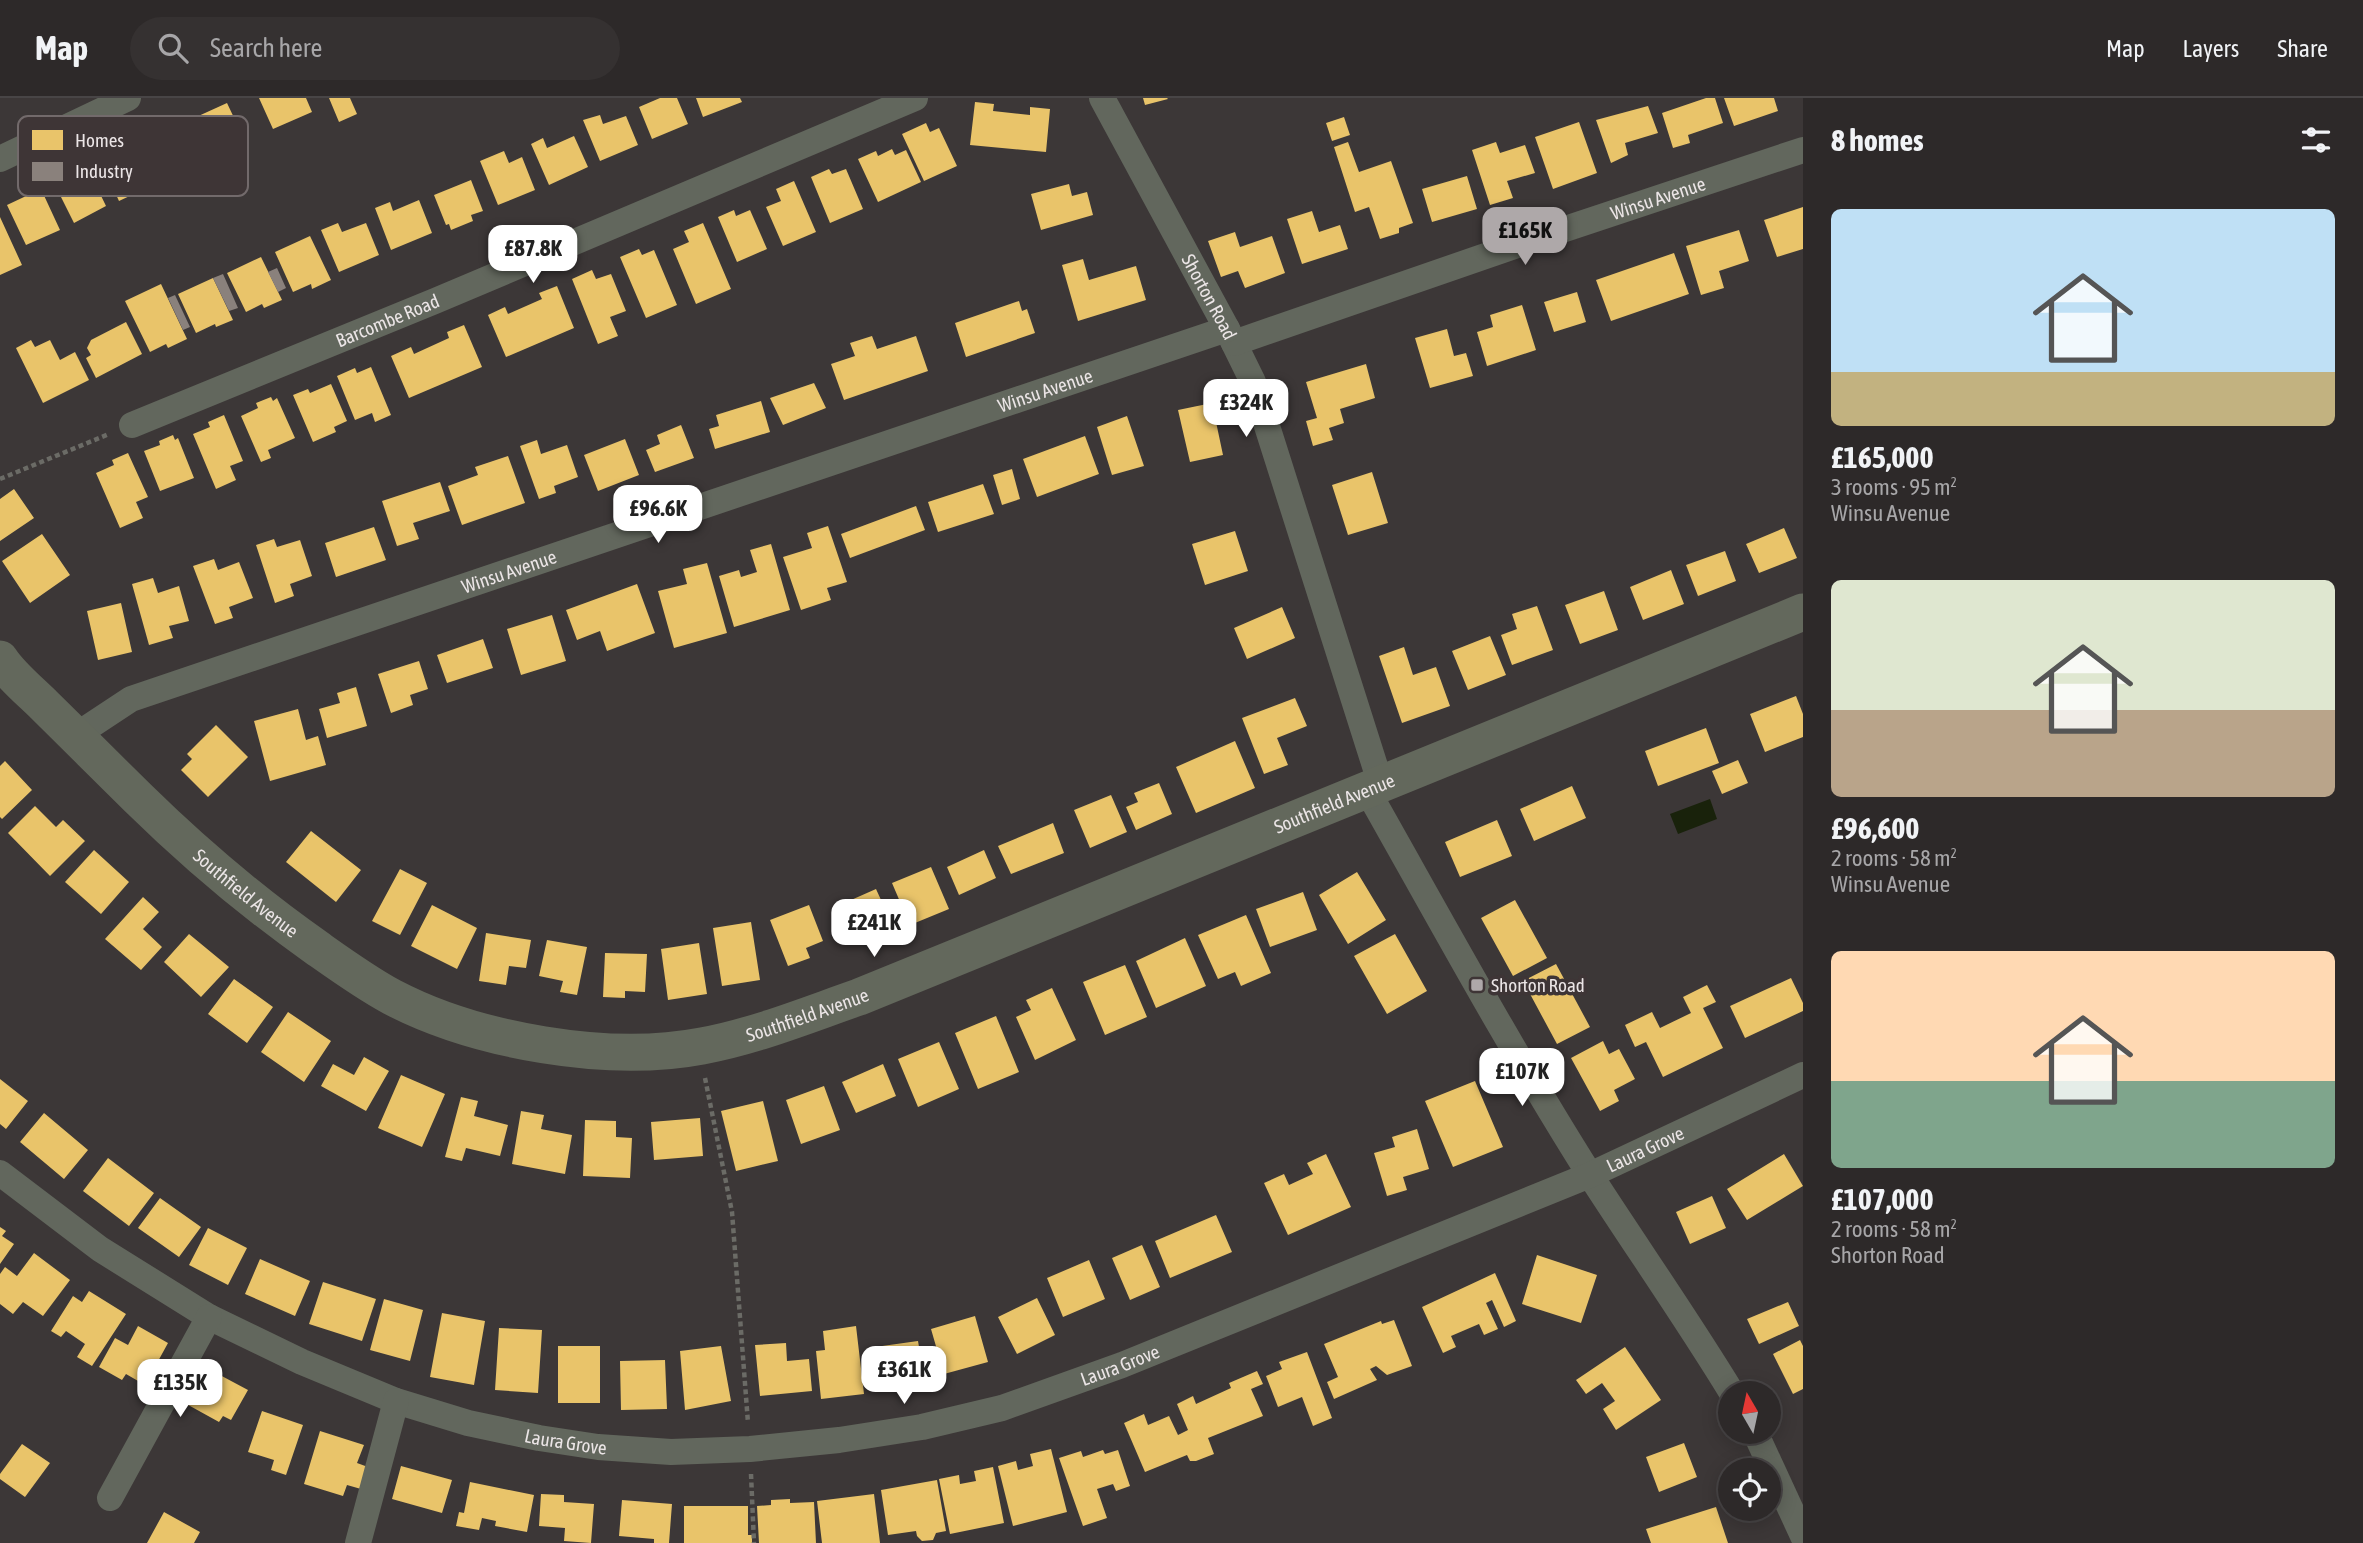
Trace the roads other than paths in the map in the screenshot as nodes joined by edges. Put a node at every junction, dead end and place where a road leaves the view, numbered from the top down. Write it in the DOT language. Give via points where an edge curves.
graph roads {
  1 [pos="128,98"];
  2 [pos="915,98"];
  3 [pos="1102,98"];
  4 [pos="90,116"];
  5 [pos="18,150"];
  6 [pos="1803,150"];
  7 [pos="0,159"];
  8 [pos="1230,336"];
  9 [pos="132,425"];
  10 [pos="1803,612"];
  11 [pos="0,659"];
  12 [pos="75,736"];
  13 [pos="1374,787"];
  14 [pos="1803,1075"];
  15 [pos="0,1174"];
  16 [pos="1590,1175"];
  17 [pos="209,1317"];
  18 [pos="1724,1381"];
  19 [pos="396,1401"];
  20 [pos="1761,1444"];
  21 [pos="110,1498"];
  22 [pos="1803,1536"];
  23 [pos="358,1543"];
  1 -- 4 [label="street"];
  2 -- 9 [label="street, Barcombe Road"];
  3 -- 8 [label="street, Shorton Road"];
  5 -- 7 [label="street"];
  6 -- 8 [label="street, Winsu Avenue"];
  8 -- 12 [label="street, Winsu Avenue" via="131,699"];
  8 -- 13 [label="street, Shorton Road" via="1252,382"];
  10 -- 13 [label="street, Southfield Avenue"];
  11 -- 12 [label="street, Southfield Avenue"];
  12 -- 13 [label="street, Southfield Avenue" via="235,887 364,980 432,1014 485,1031 602,1051 699,1047 753,1035 859,997"];
  13 -- 16 [label="street, Shorton Road" via="1477,985"];
  14 -- 16 [label="street, Laura Grove"];
  15 -- 17 [label="street, Laura Grove" via="100,1249"];
  16 -- 18 [label="street, Shorton Road"];
  16 -- 19 [label="street, Laura Grove" via="1122,1365 1002,1408 922,1427 750,1449 671,1452 539,1438"];
  17 -- 19 [label="street, Laura Grove"];
  17 -- 21 [label="street"];
  19 -- 23 [label="street"];
  20 -- 22 [label="street"];
}
